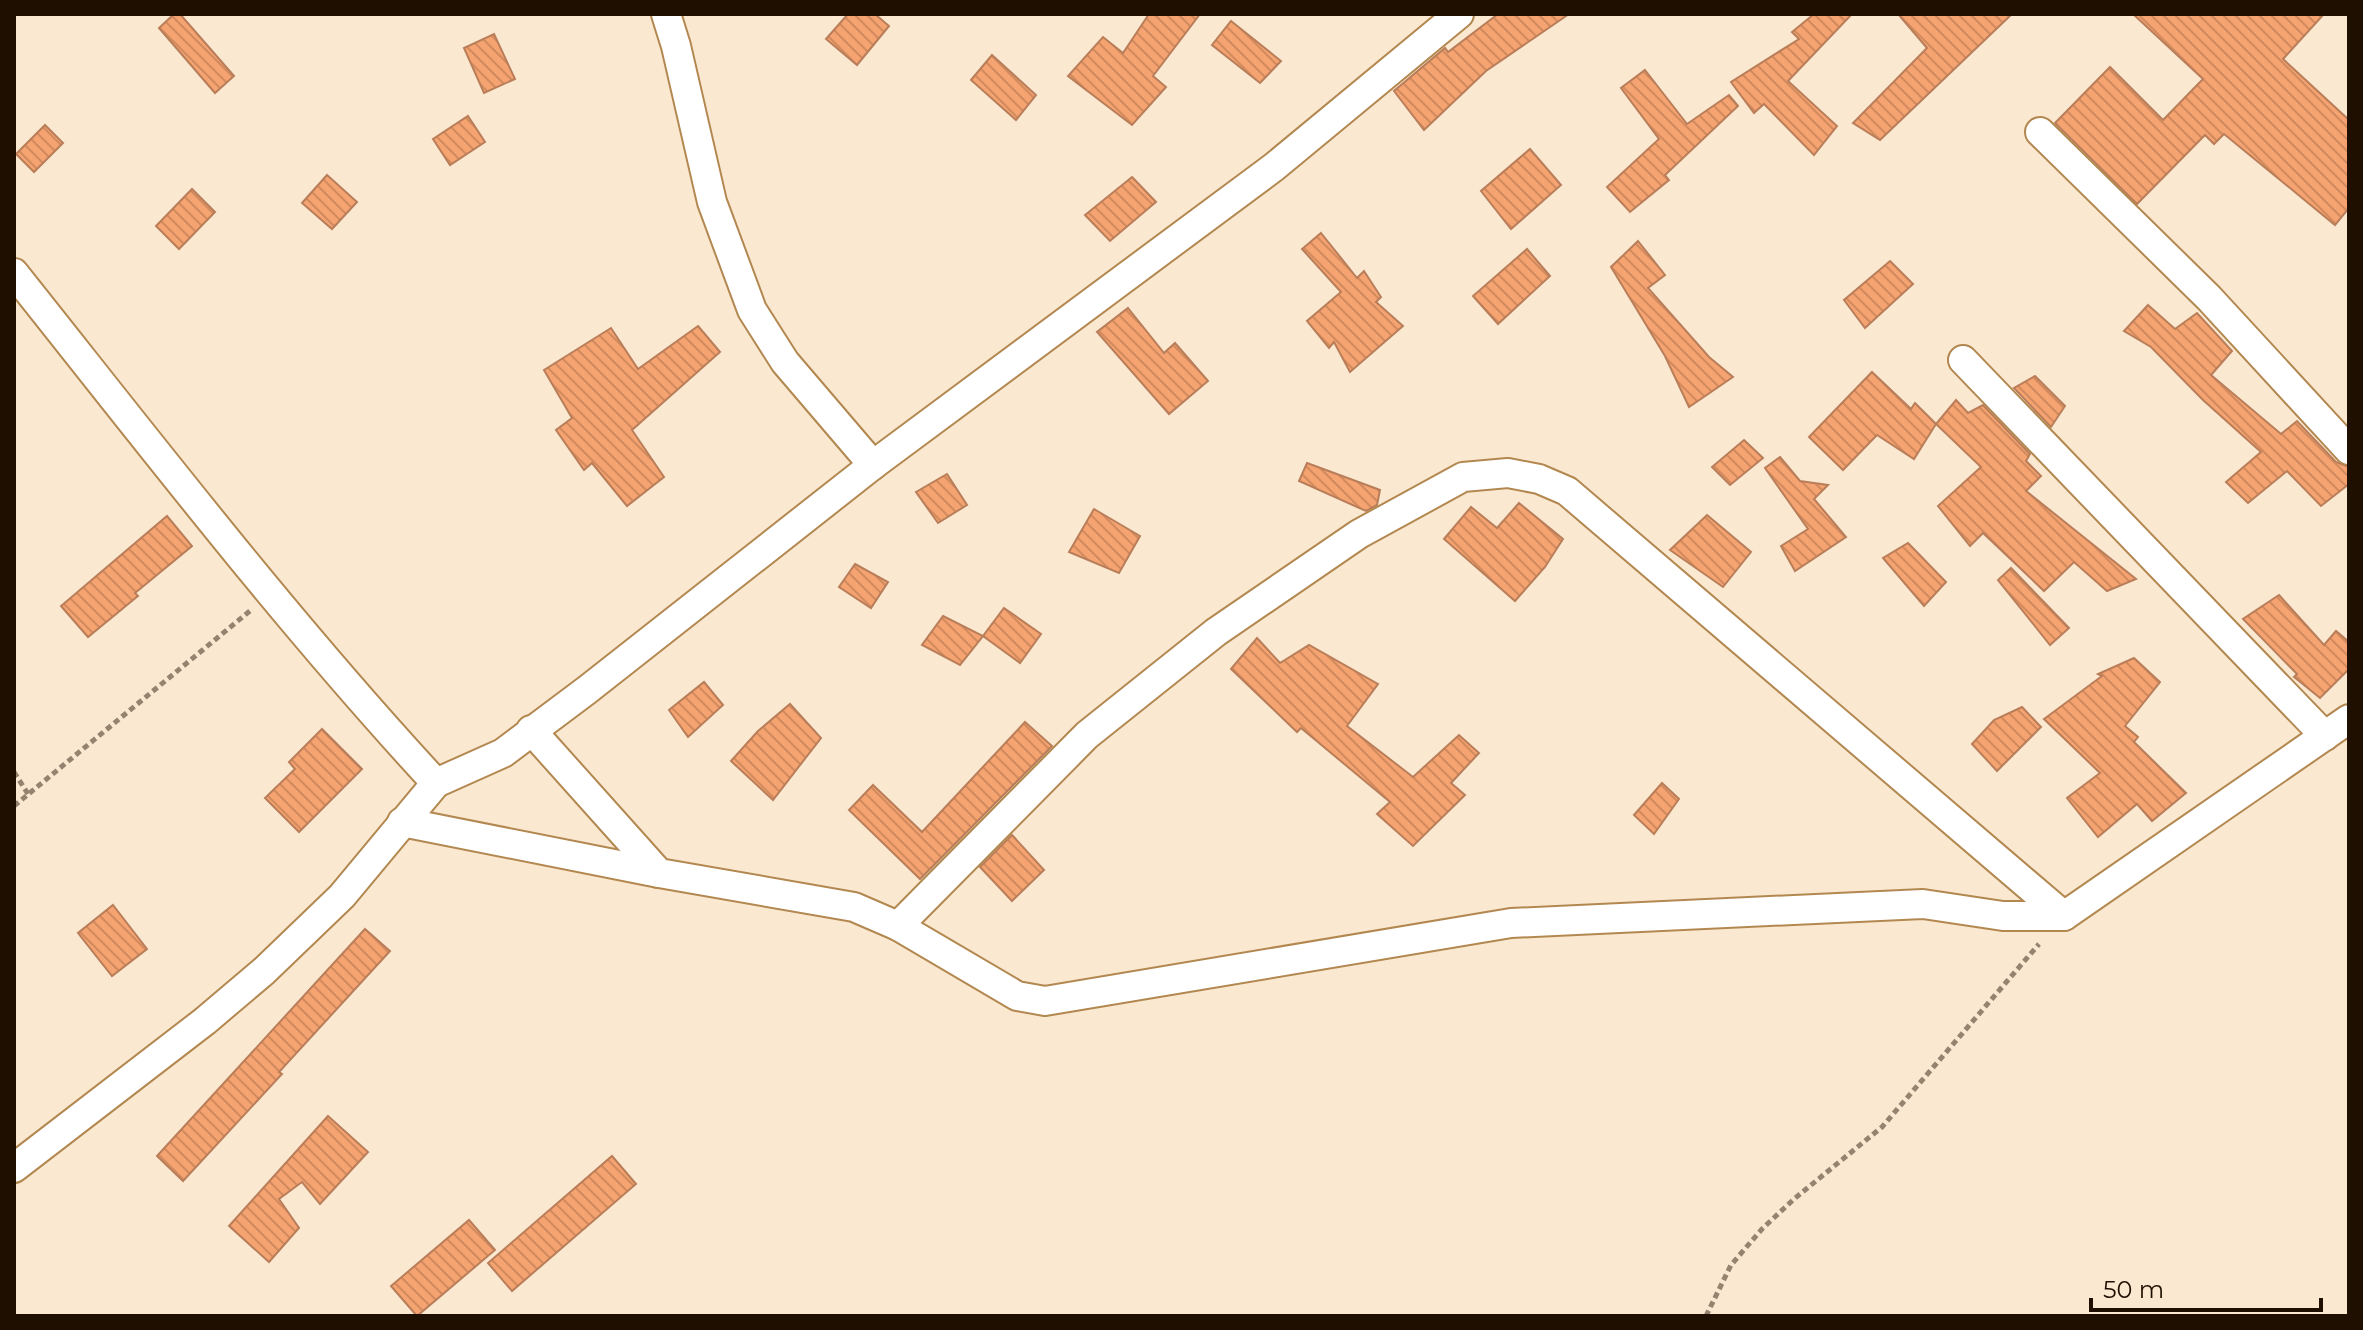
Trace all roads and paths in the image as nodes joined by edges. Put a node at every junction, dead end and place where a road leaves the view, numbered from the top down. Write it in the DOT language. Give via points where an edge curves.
graph roads {
  1 [pos="666,14"];
  2 [pos="1459,14"];
  3 [pos="2040,132"];
  4 [pos="14,273"];
  5 [pos="1963,360"];
  6 [pos="2349,450"];
  7 [pos="873,465"];
  8 [pos="271,594"];
  9 [pos="2349,719"];
  10 [pos="531,730"];
  11 [pos="2325,736"];
  12 [pos="14,772"];
  13 [pos="436,783"];
  14 [pos="28,794"];
  15 [pos="14,806"];
  16 [pos="402,822"];
  17 [pos="659,873"];
  18 [pos="2064,916"];
  19 [pos="898,926"];
  20 [pos="14,1168"];
  21 [pos="1706,1316"];
  1 -- 7 [label="street" via="712,202 752,310 785,362"];
  2 -- 7 [label="street" via="1274,167"];
  3 -- 6 [label="street" via="2209,298"];
  4 -- 8 [label="street"];
  5 -- 11 [label="street"];
  7 -- 10 [label="street"];
  8 -- 13 [label="street"];
  8 -- 14 [label="path"];
  9 -- 11 [label="street"];
  10 -- 13 [label="street" via="503,753"];
  10 -- 17 [label="street"];
  11 -- 18 [label="street"];
  12 -- 14 [label="path"];
  13 -- 16 [label="street"];
  14 -- 15 [label="path"];
  16 -- 17 [label="street"];
  16 -- 20 [label="street" via="342,896 264,971"];
  17 -- 19 [label="street" via="854,907"];
  18 -- 19 [label="street" via="2003,916 1923,904 1511,923 1045,1001 1017,996"];
  18 -- 19 [label="street" via="1567,491 1508,473 1463,477 1359,534 1216,632 1087,735"];
  18 -- 21 [label="path" via="1882,1127 1762,1229 1731,1265"];
}
